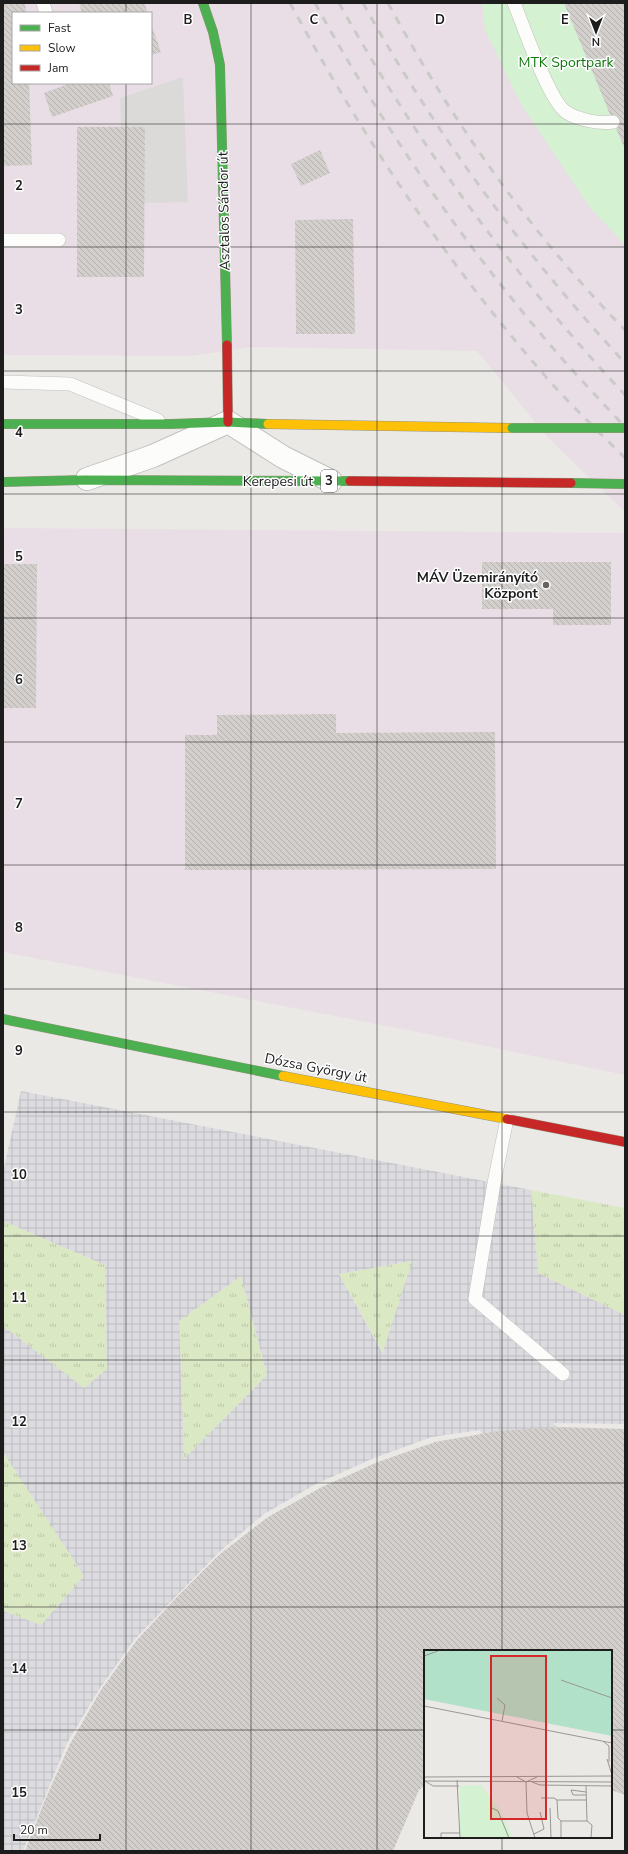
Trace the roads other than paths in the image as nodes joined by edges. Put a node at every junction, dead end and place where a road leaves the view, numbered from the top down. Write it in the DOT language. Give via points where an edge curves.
graph roads {
  1 [pos="203,3"];
  2 [pos="514,3"];
  3 [pos="613,122"];
  4 [pos="3,240"];
  5 [pos="59,240"];
  6 [pos="3,382"];
  7 [pos="228,422"];
  8 [pos="3,424"];
  9 [pos="170,424"];
  10 [pos="625,428"];
  11 [pos="84,480"];
  12 [pos="331,481"];
  13 [pos="3,482"];
  14 [pos="625,484"];
  15 [pos="3,1019"];
  16 [pos="507,1119"];
  17 [pos="625,1142"];
  18 [pos="563,1374"];
  1 -- 7 [label="main road, Asztalos Sándor út" via="220,65"];
  2 -- 3 [label="lane" via="549,88 565,111 595,122"];
  4 -- 5 [label="lane"];
  6 -- 9 [label="lane" via="70,384"];
  7 -- 9 [label="main road"];
  7 -- 10 [label="main road, bridge"];
  7 -- 11 [label="street" via="153,456"];
  7 -- 12 [label="street" via="283,457"];
  8 -- 9 [label="main road"];
  11 -- 12 [label="main road, Kerepesi út / 3"];
  11 -- 13 [label="main road, Kerepesi út / 3"];
  12 -- 14 [label="main road, Kerepesi út / 3"];
  15 -- 16 [label="main road, Dózsa György út"];
  16 -- 17 [label="main road, Dózsa György út"];
  16 -- 18 [label="lane" via="474,1299"];
}
